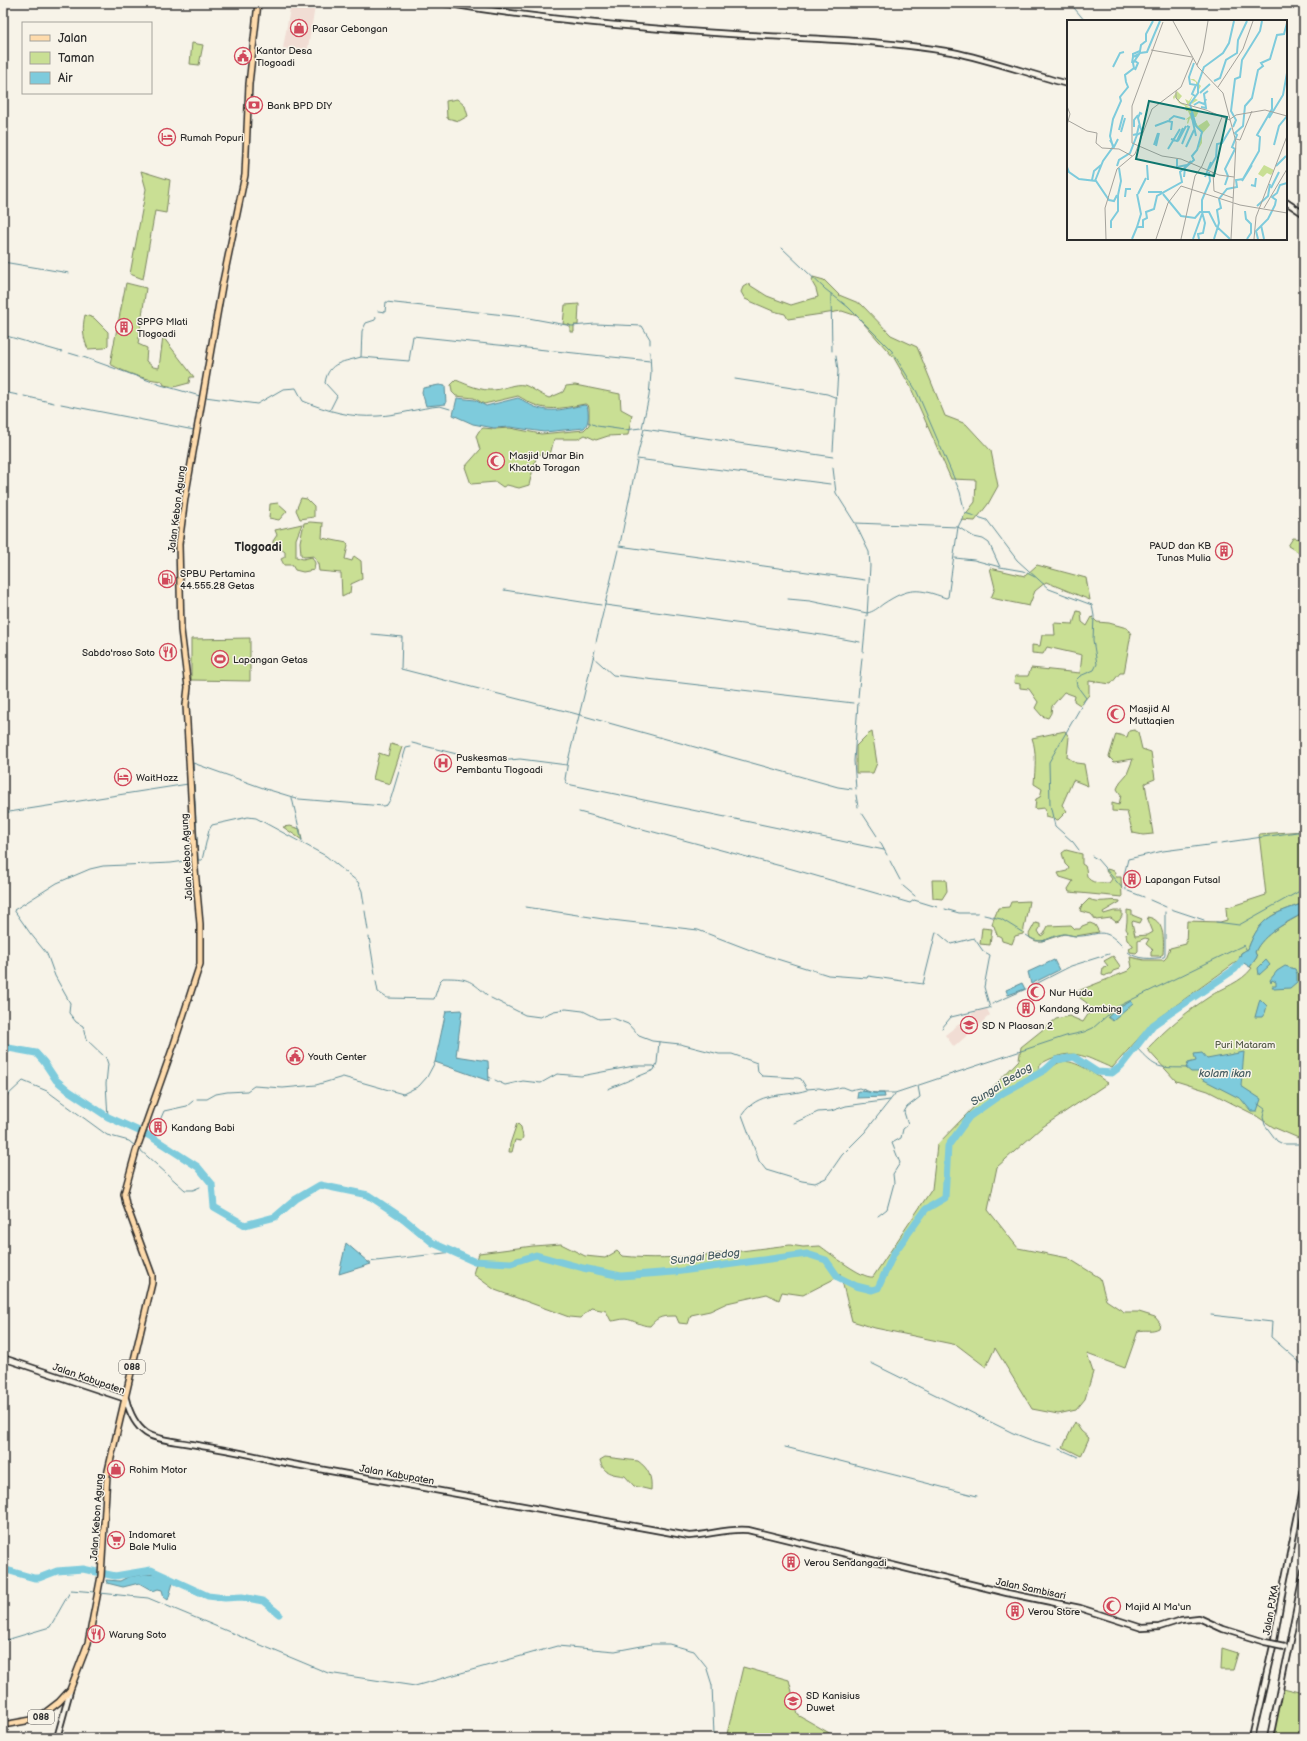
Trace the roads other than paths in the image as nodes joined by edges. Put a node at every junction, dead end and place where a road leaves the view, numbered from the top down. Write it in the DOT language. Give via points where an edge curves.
graph roads {
  1 [pos="258,3"];
  2 [pos="444,3"];
  3 [pos="1067,84"];
  4 [pos="1287,203"];
  5 [pos="1304,214"];
  6 [pos="3,1358"];
  7 [pos="126,1399"];
  8 [pos="1304,1486"];
  9 [pos="1303,1504"];
  10 [pos="813,1547"];
  11 [pos="1304,1571"];
  12 [pos="1286,1647"];
  13 [pos="70,1690"];
  14 [pos="3,1726"];
  15 [pos="57,1738"];
  16 [pos="1252,1738"];
  17 [pos="1270,1738"];
  1 -- 7 [label="main road, Jalan Kebon Agung / 088" via="249,84 245,175 222,286 185,498 180,544 181,630 188,687 186,705 200,924 200,964 136,1151 124,1194 152,1276"];
  2 -- 3 [label="main road" via="560,20 728,34 889,43 979,58"];
  4 -- 5 [label="main road"];
  6 -- 7 [label="main road, Jalan Kabupaten"];
  7 -- 10 [label="main road, Jalan Kabupaten" via="135,1420 148,1434 178,1442 685,1535 704,1535 740,1529"];
  7 -- 13 [label="main road, Jalan Kebon Agung / 088" via="107,1475 98,1597 88,1643"];
  8 -- 9 [label="main road, Jalan PJKA"];
  9 -- 16 [label="main road, Jalan PJKA"];
  10 -- 12 [label="main road, Jalan Sambisari, bridge" via="1080,1608 1142,1628 1199,1618 1223,1629"];
  11 -- 12 [label="main road"];
  12 -- 17 [label="main road"];
  13 -- 14 [label="main road, Jalan Kebon Agung / 088" via="40,1718"];
  13 -- 15 [label="main road, Jalan Kebon Agung"];
}
